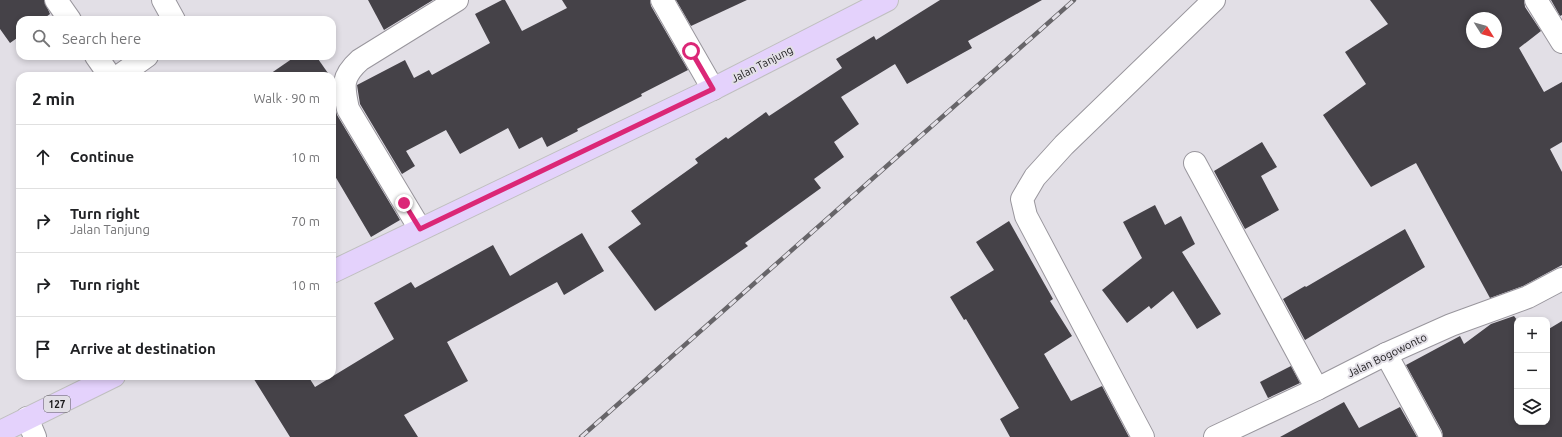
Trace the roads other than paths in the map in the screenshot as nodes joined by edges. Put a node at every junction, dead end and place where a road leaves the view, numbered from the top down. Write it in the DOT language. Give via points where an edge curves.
graph roads {
  1 [pos="56,0"];
  2 [pos="163,0"];
  3 [pos="457,0"];
  4 [pos="662,0"];
  5 [pos="887,0"];
  6 [pos="1214,0"];
  7 [pos="1536,0"];
  8 [pos="67,16"];
  9 [pos="172,16"];
  10 [pos="1562,42"];
  11 [pos="99,60"];
  12 [pos="141,60"];
  13 [pos="107,72"];
  14 [pos="125,72"];
  15 [pos="713,89"];
  16 [pos="1195,162"];
  17 [pos="420,229"];
  18 [pos="336,270"];
  19 [pos="1562,278"];
  20 [pos="1386,354"];
  21 [pos="108,380"];
  22 [pos="1317,389"];
  23 [pos="31,428"];
  24 [pos="0,432"];
  25 [pos="1223,435"];
  26 [pos="1143,437"];
  27 [pos="1431,437"];
  1 -- 8 [label="street"];
  2 -- 9 [label="street"];
  3 -- 17 [label="street" via="360,60 349,70 344,87 348,109"];
  4 -- 15 [label="street"];
  5 -- 15 [label="main road, Jalan Tanjung"];
  6 -- 26 [label="street" via="1064,145 1035,177 1022,199 1026,216"];
  7 -- 10 [label="street"];
  11 -- 13 [label="street"];
  12 -- 14 [label="street"];
  15 -- 17 [label="main road, Jalan Tanjung"];
  16 -- 22 [label="street"];
  17 -- 18 [label="main road, Jalan Tanjung"];
  19 -- 20 [label="street, Jalan Bogowonto" via="1528,296 1451,325"];
  20 -- 22 [label="street, Jalan Bogowonto"];
  20 -- 27 [label="street"];
  21 -- 23 [label="main road, 127"];
  22 -- 25 [label="street, Jalan Bogowonto"];
  23 -- 24 [label="main road, 127"];
}
